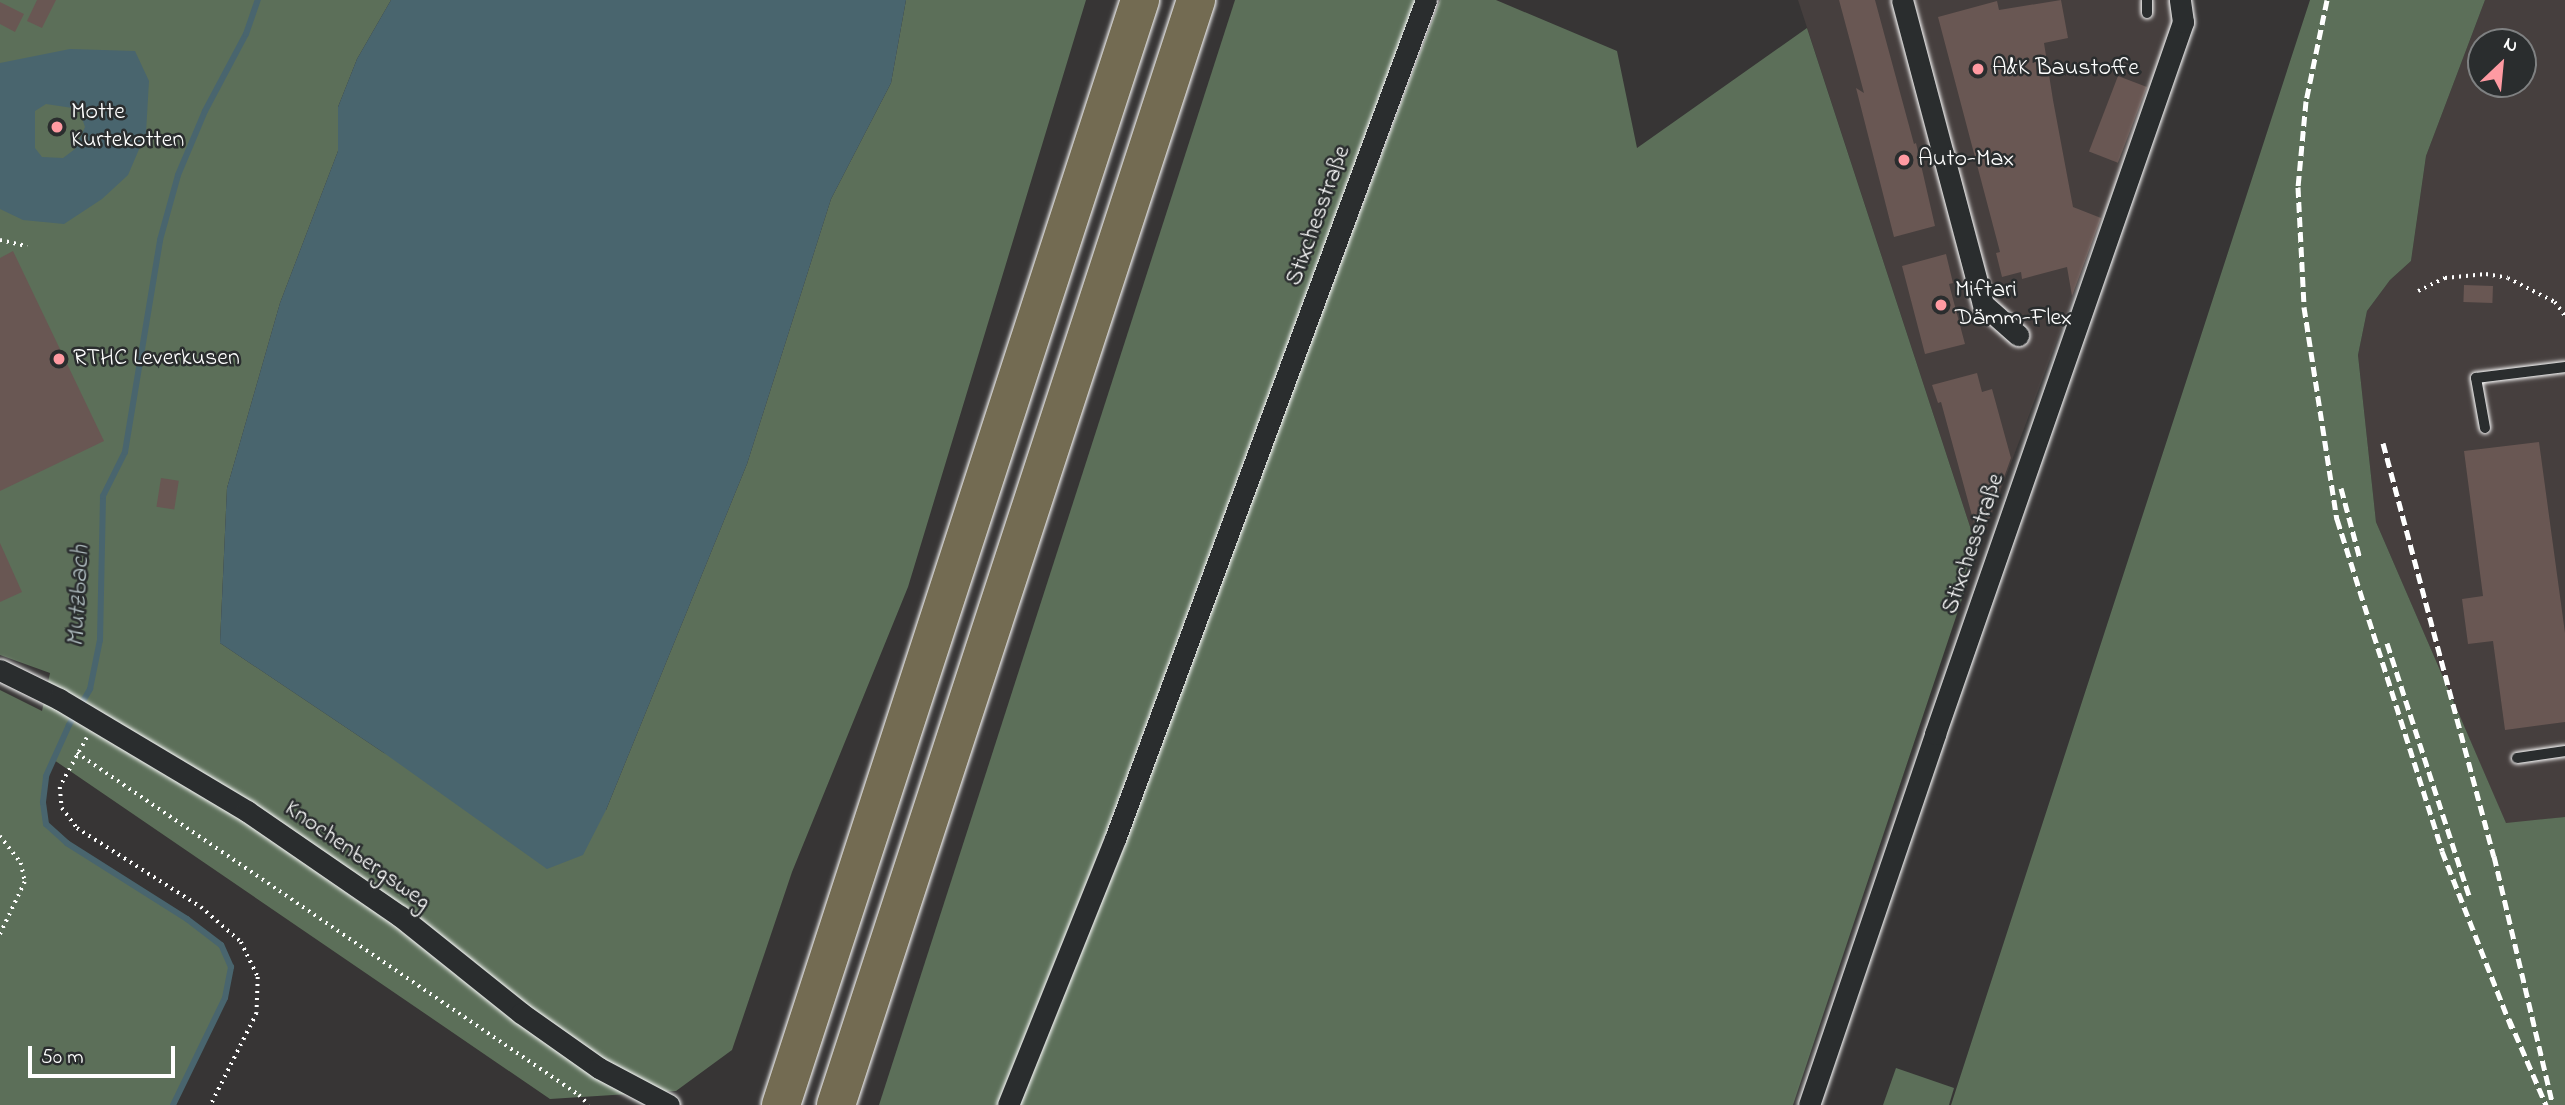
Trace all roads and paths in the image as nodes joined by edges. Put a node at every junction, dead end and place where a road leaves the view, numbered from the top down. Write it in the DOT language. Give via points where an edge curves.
graph roads {
  1 [pos="1112,0"];
  2 [pos="1140,0"];
  3 [pos="1196,0"];
  4 [pos="1426,0"];
  5 [pos="1902,0"];
  6 [pos="2147,0"];
  7 [pos="2180,0"];
  8 [pos="2147,13"];
  9 [pos="1067,219"];
  10 [pos="0,240"];
  11 [pos="27,246"];
  12 [pos="2418,291"];
  13 [pos="2565,316"];
  14 [pos="2018,335"];
  15 [pos="2565,367"];
  16 [pos="2485,428"];
  17 [pos="0,670"];
  18 [pos="94,720"];
  19 [pos="2565,751"];
  20 [pos="77,753"];
  21 [pos="2517,758"];
  22 [pos="0,836"];
  23 [pos="0,935"];
  24 [pos="211,1105"];
  25 [pos="589,1105"];
  26 [pos="669,1105"];
  27 [pos="781,1105"];
  28 [pos="836,1105"];
  29 [pos="1009,1105"];
  30 [pos="1809,1105"];
  1 -- 9 [label="highway" via="1063,159"];
  2 -- 9 [label="highway"];
  3 -- 28 [label="highway"];
  4 -- 29 [label="street, Stixchesstraße" via="1115,839"];
  5 -- 14 [label="street" via="1983,304"];
  6 -- 8 [label="lane"];
  7 -- 30 [label="street, Stixchesstraße" via="2183,22"];
  9 -- 27 [label="highway"];
  10 -- 11 [label="path"];
  12 -- 13 [label="path" via="2445,278 2486,274 2532,289 2555,302"];
  15 -- 16 [label="lane" via="2476,378"];
  17 -- 18 [label="street, Knochenbergsweg"];
  18 -- 20 [label="path"];
  18 -- 26 [label="street, Knochenbergsweg" via="247,811 400,916 599,1068"];
  19 -- 21 [label="lane"];
  20 -- 24 [label="path" via="60,788 62,808 77,828 201,907 241,942 258,977 257,1013"];
  20 -- 25 [label="path"];
  22 -- 23 [label="path" via="21,863 25,882"];
}
